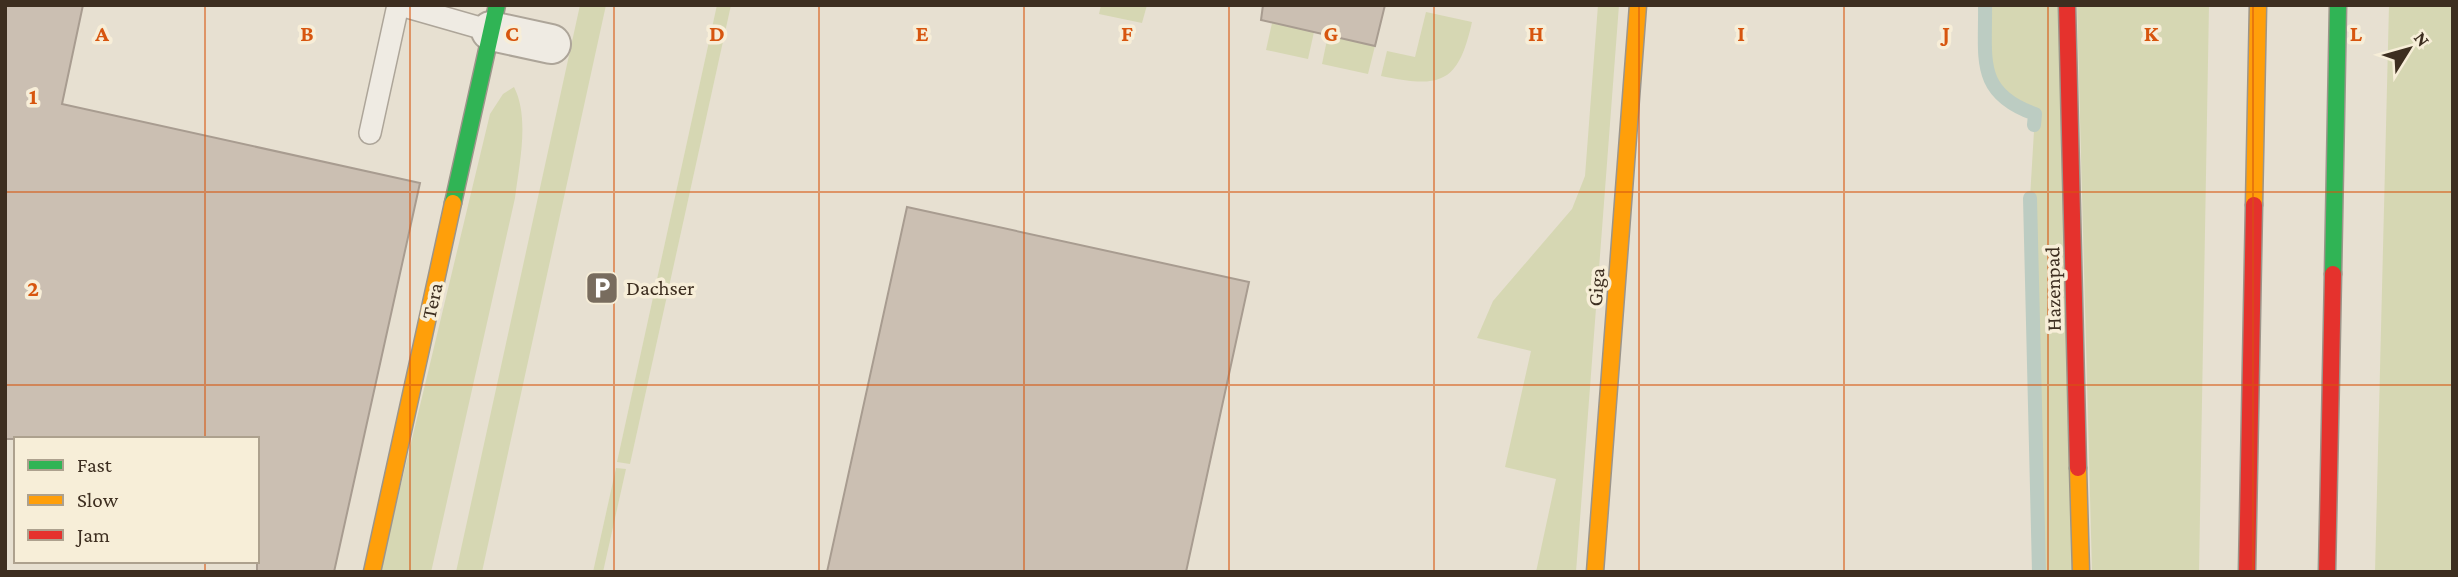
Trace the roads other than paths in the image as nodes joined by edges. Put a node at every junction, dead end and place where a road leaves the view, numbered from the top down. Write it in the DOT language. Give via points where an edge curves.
graph roads {
  1 [pos="399,5"];
  2 [pos="1638,5"];
  3 [pos="2067,5"];
  4 [pos="2258,5"];
  5 [pos="2338,5"];
  6 [pos="494,18"];
  7 [pos="551,44"];
  8 [pos="370,133"];
  9 [pos="372,572"];
  10 [pos="1595,572"];
  11 [pos="2081,572"];
  12 [pos="2247,572"];
  13 [pos="2328,572"];
  1 -- 6 [label="lane"];
  1 -- 8 [label="lane"];
  2 -- 10 [label="main road, Giga"];
  3 -- 11 [label="main road, Hazenpad"];
  4 -- 12 [label="main road"];
  5 -- 13 [label="main road"];
  6 -- 7 [label="street"];
  6 -- 9 [label="main road, Tera"];
}
